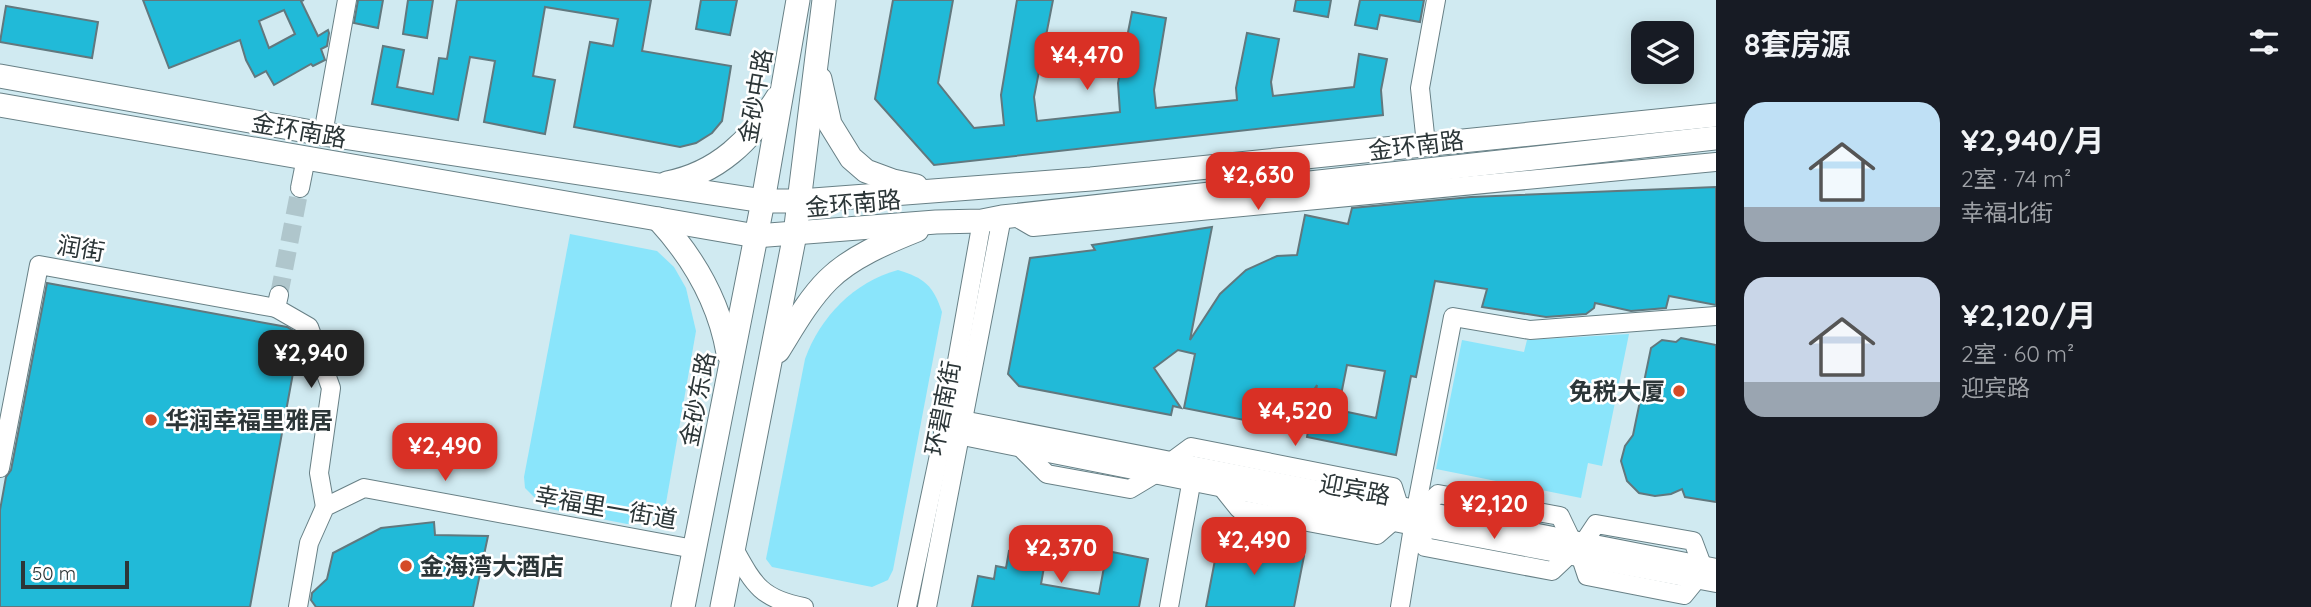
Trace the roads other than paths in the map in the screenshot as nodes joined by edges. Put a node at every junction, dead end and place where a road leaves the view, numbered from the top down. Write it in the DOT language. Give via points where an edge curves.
graph roads {
  1 [pos="346,0"];
  2 [pos="798,0"];
  3 [pos="824,0"];
  4 [pos="1436,0"];
  5 [pos="816,63"];
  6 [pos="0,76"];
  7 [pos="783,89"];
  8 [pos="0,104"];
  9 [pos="1716,115"];
  10 [pos="323,134"];
  11 [pos="1716,138"];
  12 [pos="1426,145"];
  13 [pos="306,158"];
  14 [pos="1716,162"];
  15 [pos="663,184"];
  16 [pos="300,188"];
  17 [pos="940,191"];
  18 [pos="763,201"];
  19 [pos="800,201"];
  20 [pos="999,218"];
  21 [pos="658,219"];
  22 [pos="936,222"];
  23 [pos="795,234"];
  24 [pos="756,236"];
  25 [pos="1716,316"];
  26 [pos="771,362"];
  27 [pos="731,365"];
  28 [pos="954,426"];
  29 [pos="1172,461"];
  30 [pos="0,468"];
  31 [pos="1193,474"];
  32 [pos="325,507"];
  33 [pos="1410,517"];
  34 [pos="733,547"];
  35 [pos="694,549"];
  36 [pos="1576,549"];
  37 [pos="1646,570"];
  38 [pos="1705,571"];
  39 [pos="1716,583"];
  40 [pos="1658,590"];
  41 [pos="298,607"];
  42 [pos="683,607"];
  43 [pos="722,607"];
  44 [pos="804,607"];
  45 [pos="906,607"];
  46 [pos="927,607"];
  47 [pos="1168,607"];
  48 [pos="1400,607"];
  1 -- 10 [label="street"];
  2 -- 7 [label="main road, 金砂中路"];
  3 -- 5 [label="main road"];
  4 -- 12 [label="street" via="1420,88"];
  5 -- 17 [label="main road" via="830,124 851,158 866,172"];
  5 -- 19 [label="main road"];
  6 -- 10 [label="main road, 金环南路"];
  7 -- 15 [label="main road" via="762,122 724,159 686,179"];
  7 -- 18 [label="main road, 金砂中路"];
  8 -- 13 [label="main road, 金环南路"];
  9 -- 12 [label="main road, 金环南路"];
  10 -- 15 [label="main road, 金环南路"];
  11 -- 20 [label="main road, 金环南路"];
  12 -- 17 [label="main road, 金环南路"];
  13 -- 16 [label="street"];
  13 -- 21 [label="main road, 金环南路"];
  14 -- 20 [label="street" via="1033,227"];
  15 -- 18 [label="main road, 金环南路"];
  17 -- 19 [label="main road, 金环南路"];
  18 -- 19 [label="main road, 金环南路"];
  18 -- 24 [label="main road, 金砂东路"];
  19 -- 23 [label="main road"];
  20 -- 22 [label="main road, 金环南路"];
  20 -- 28 [label="street, 环碧南街"];
  21 -- 24 [label="main road, 金环南路"];
  21 -- 27 [label="main road" via="701,275 724,330"];
  22 -- 23 [label="main road, 金环南路"];
  22 -- 26 [label="main road" via="896,238 827,281"];
  23 -- 24 [label="main road, 金环南路"];
  23 -- 26 [label="main road"];
  24 -- 27 [label="main road, 金砂东路"];
  25 -- 33 [label="street" via="1530,330 1453,317"];
  26 -- 34 [label="main road"];
  27 -- 35 [label="main road, 金砂东路"];
  28 -- 29 [label="street, 迎宾路"];
  28 -- 31 [label="street, 迎宾路" via="1020,447 1155,474"];
  28 -- 45 [label="street, 环碧南街"];
  28 -- 46 [label="street, 环碧南街"];
  29 -- 31 [label="street, 迎宾路"];
  29 -- 33 [label="street" via="1191,447 1393,487"];
  30 -- 32 [label="street, 润街" via="38,265 277,302 309,327 331,388 319,473"];
  31 -- 33 [label="street, 迎宾路"];
  31 -- 33 [label="street, 迎宾路" via="1223,489"];
  31 -- 47 [label="street"];
  32 -- 35 [label="street, 幸福里一街道" via="363,488"];
  32 -- 41 [label="street" via="309,543"];
  33 -- 36 [label="street, 迎宾路"];
  33 -- 36 [label="street" via="1425,547 1552,571"];
  33 -- 48 [label="street"];
  34 -- 43 [label="main road"];
  34 -- 44 [label="street" via="753,584 785,604"];
  35 -- 42 [label="main road, 金砂东路"];
  36 -- 37 [label="street, 迎宾路"];
  36 -- 38 [label="street, 迎宾路"];
  36 -- 40 [label="street" via="1587,576"];
  37 -- 38 [label="street, 迎宾路"];
  37 -- 40 [label="street"];
  38 -- 39 [label="street, 迎宾路"];
  38 -- 40 [label="street" via="1684,594"];
}
